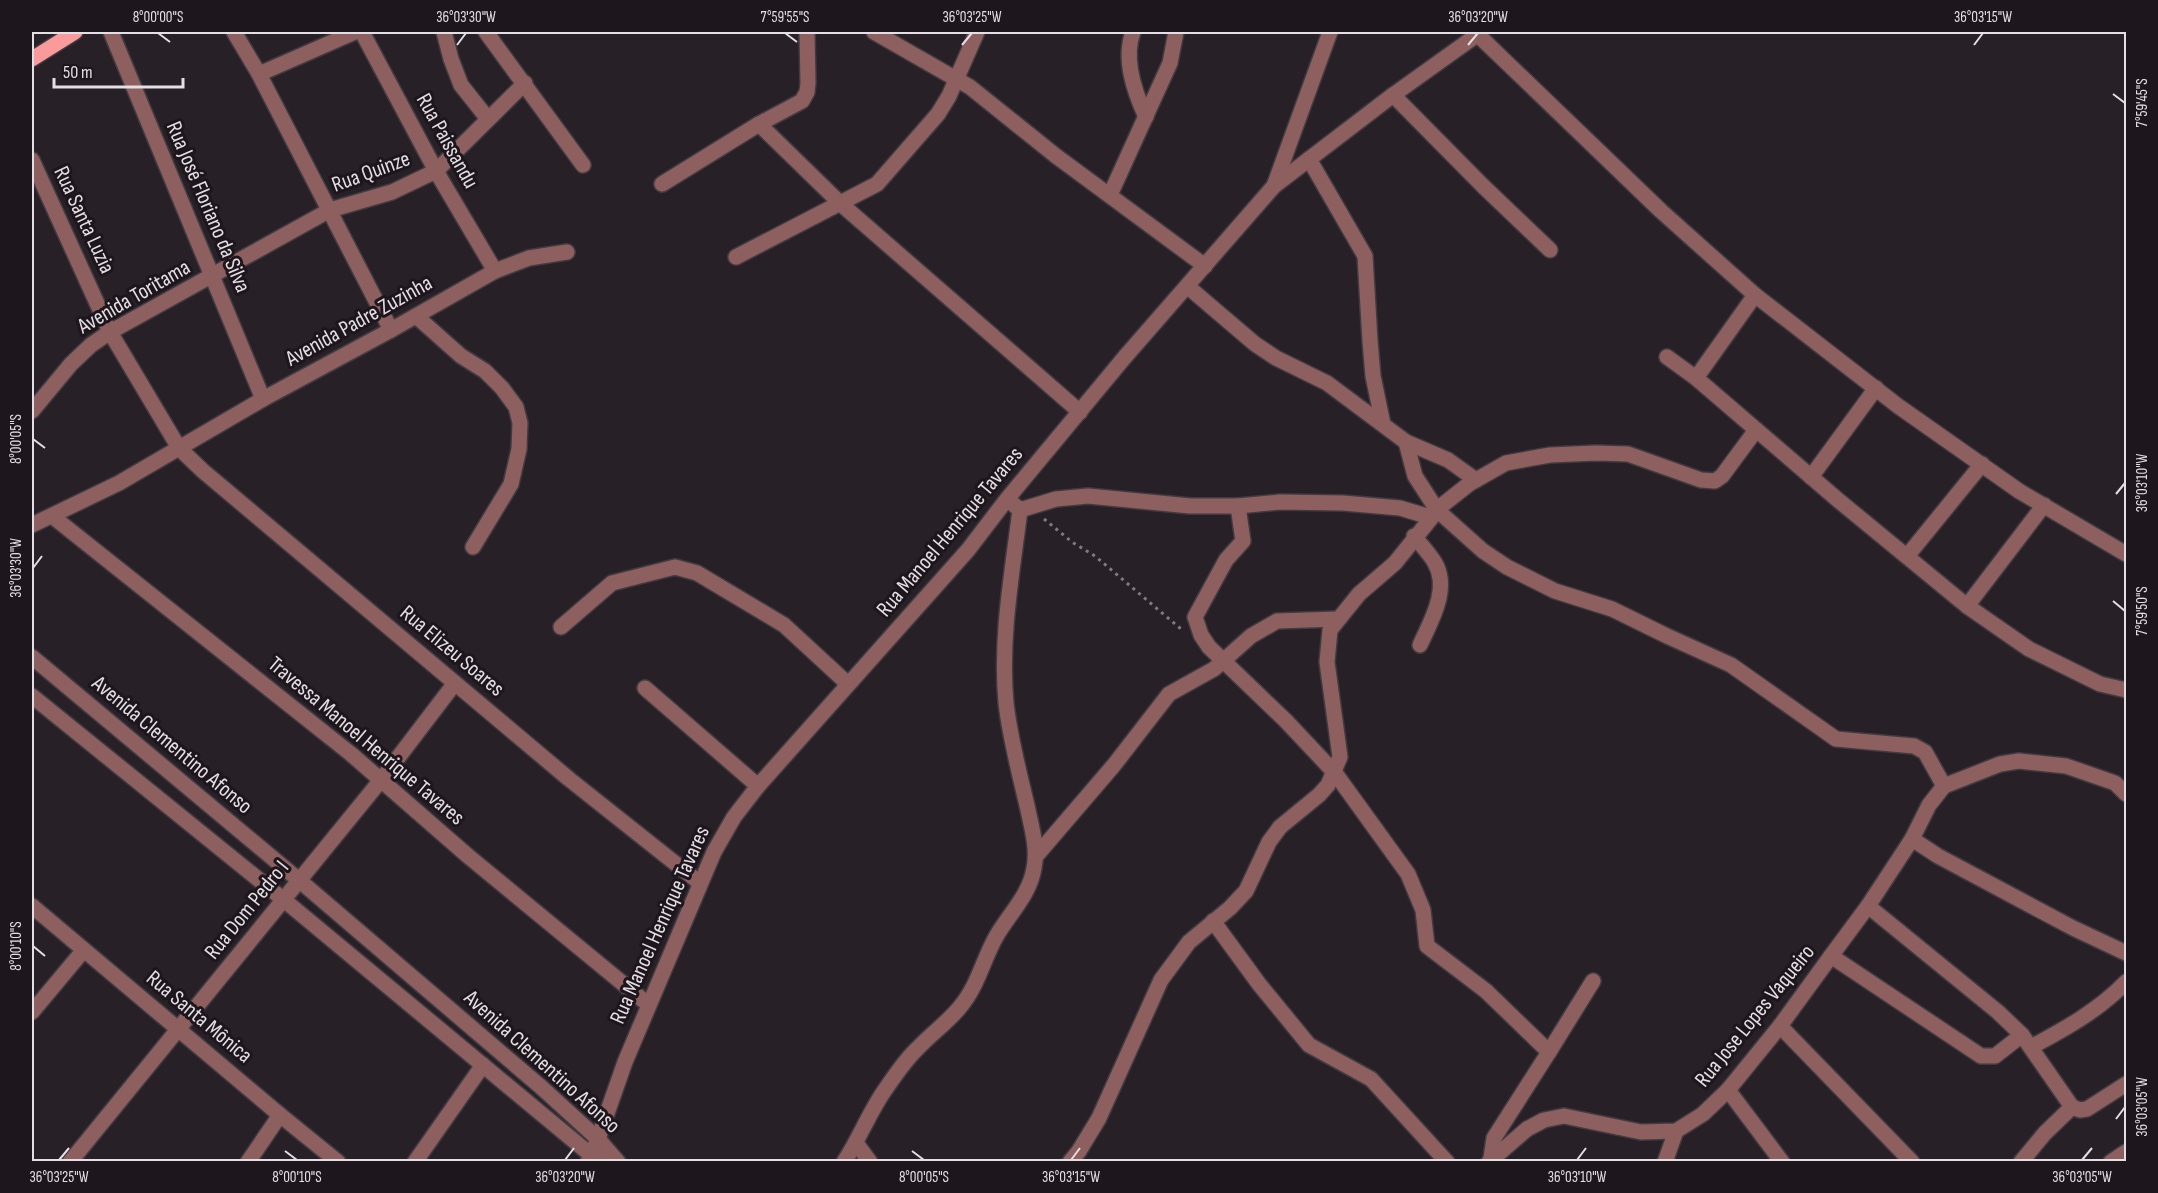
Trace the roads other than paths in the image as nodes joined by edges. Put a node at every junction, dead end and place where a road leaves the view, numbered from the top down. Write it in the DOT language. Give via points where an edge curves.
graph roads {
  1 [pos="75,32"];
  2 [pos="111,32"];
  3 [pos="234,32"];
  4 [pos="355,32"];
  5 [pos="362,32"];
  6 [pos="444,32"];
  7 [pos="486,32"];
  8 [pos="807,32"];
  9 [pos="874,32"];
  10 [pos="977,32"];
  11 [pos="1133,32"];
  12 [pos="1176,32"];
  13 [pos="1330,32"];
  14 [pos="1479,33"];
  15 [pos="32,59"];
  16 [pos="259,74"];
  17 [pos="956,79"];
  18 [pos="525,83"];
  19 [pos="1393,95"];
  20 [pos="1146,117"];
  21 [pos="488,119"];
  22 [pos="759,124"];
  23 [pos="1309,159"];
  24 [pos="32,160"];
  25 [pos="583,165"];
  26 [pos="436,171"];
  27 [pos="662,184"];
  28 [pos="1274,186"];
  29 [pos="1110,195"];
  30 [pos="841,204"];
  31 [pos="330,210"];
  32 [pos="1550,250"];
  33 [pos="567,252"];
  34 [pos="736,257"];
  35 [pos="1205,266"];
  36 [pos="495,271"];
  37 [pos="213,276"];
  38 [pos="1186,286"];
  39 [pos="1755,295"];
  40 [pos="416,316"];
  41 [pos="391,330"];
  42 [pos="110,332"];
  43 [pos="1667,357"];
  44 [pos="1696,378"];
  45 [pos="1876,388"];
  46 [pos="263,399"];
  47 [pos="33,406"];
  48 [pos="1080,412"];
  49 [pos="1383,424"];
  50 [pos="1756,430"];
  51 [pos="1406,442"];
  52 [pos="179,448"];
  53 [pos="1982,464"];
  54 [pos="1811,477"];
  55 [pos="1476,480"];
  56 [pos="1007,499"];
  57 [pos="2044,505"];
  58 [pos="1238,506"];
  59 [pos="1024,508"];
  60 [pos="1434,513"];
  61 [pos="52,516"];
  62 [pos="32,525"];
  63 [pos="1414,536"];
  64 [pos="473,547"];
  65 [pos="2127,554"];
  66 [pos="1908,555"];
  67 [pos="1968,606"];
  68 [pos="1337,619"];
  69 [pos="561,627"];
  70 [pos="1420,645"];
  71 [pos="32,657"];
  72 [pos="1223,661"];
  73 [pos="456,683"];
  74 [pos="848,684"];
  75 [pos="645,688"];
  76 [pos="2127,690"];
  77 [pos="32,696"];
  78 [pos="165,769"];
  79 [pos="1335,773"];
  80 [pos="381,780"];
  81 [pos="758,786"];
  82 [pos="1944,786"];
  83 [pos="150,792"];
  84 [pos="2127,794"];
  85 [pos="1912,839"];
  86 [pos="1036,856"];
  87 [pos="300,881"];
  88 [pos="700,883"];
  89 [pos="284,900"];
  90 [pos="32,906"];
  91 [pos="1868,906"];
  92 [pos="1213,921"];
  93 [pos="83,951"];
  94 [pos="2127,953"];
  95 [pos="1831,956"];
  96 [pos="1593,981"];
  97 [pos="2127,982"];
  98 [pos="649,1005"];
  99 [pos="32,1012"];
  100 [pos="1780,1026"];
  101 [pos="180,1029"];
  102 [pos="2022,1035"];
  103 [pos="2031,1047"];
  104 [pos="1549,1052"];
  105 [pos="483,1065"];
  106 [pos="2127,1084"];
  107 [pos="1728,1090"];
  108 [pos="2072,1107"];
  109 [pos="280,1115"];
  110 [pos="1676,1131"];
  111 [pos="598,1138"];
  112 [pos="856,1143"];
  113 [pos="2127,1152"];
  114 [pos="590,1158"];
  115 [pos="616,1160"];
  116 [pos="1490,1160"];
  117 [pos="70,1161"];
  118 [pos="248,1161"];
  119 [pos="338,1161"];
  120 [pos="415,1161"];
  121 [pos="844,1161"];
  122 [pos="870,1161"];
  123 [pos="1070,1161"];
  124 [pos="1447,1161"];
  125 [pos="1665,1161"];
  126 [pos="1782,1161"];
  127 [pos="1912,1161"];
  128 [pos="2021,1161"];
  129 [pos="2111,1161"];
  1 -- 15 [label="main road"];
  2 -- 37 [label="street, Rua José Floriano da Silva"];
  3 -- 16 [label="street"];
  4 -- 16 [label="street"];
  5 -- 26 [label="street, Rua Paissandu"];
  6 -- 21 [label="street" via="461,85"];
  7 -- 18 [label="street"];
  8 -- 22 [label="street" via="805,97 793,108"];
  9 -- 17 [label="street"];
  10 -- 17 [label="street"];
  11 -- 20 [label="street" via="1128,44 1131,75"];
  12 -- 20 [label="street" via="1170,63"];
  13 -- 28 [label="street"];
  14 -- 19 [label="street, Rua Manoel Henrique Tavares"];
  14 -- 39 [label="street" via="1669,218"];
  16 -- 31 [label="street"];
  17 -- 29 [label="street"];
  17 -- 30 [label="street" via="938,114 877,184"];
  18 -- 21 [label="street, Rua Quinze"];
  18 -- 25 [label="street"];
  19 -- 23 [label="street, Rua Manoel Henrique Tavares"];
  19 -- 32 [label="street"];
  20 -- 29 [label="street"];
  21 -- 26 [label="street, Rua Quinze"];
  22 -- 27 [label="street"];
  22 -- 30 [label="street"];
  23 -- 28 [label="street, Rua Manoel Henrique Tavares"];
  23 -- 49 [label="street" via="1365,256 1373,376"];
  24 -- 42 [label="street, Rua Santa Luzia"];
  26 -- 31 [label="street, Rua Quinze" via="392,192"];
  26 -- 36 [label="street, Rua Paissandu"];
  28 -- 35 [label="street, Rua Manoel Henrique Tavares"];
  29 -- 35 [label="street"];
  30 -- 34 [label="street"];
  30 -- 48 [label="street"];
  31 -- 37 [label="street, Rua Quinze"];
  31 -- 41 [label="street"];
  33 -- 36 [label="street, Avenida Padre Zuzinha" via="529,258"];
  35 -- 38 [label="street, Rua Manoel Henrique Tavares"];
  36 -- 40 [label="street, Avenida Padre Zuzinha"];
  37 -- 42 [label="street, Avenida Toritama"];
  37 -- 46 [label="street, Rua José Floriano da Silva"];
  38 -- 48 [label="street, Rua Manoel Henrique Tavares"];
  38 -- 49 [label="street" via="1256,344 1327,383"];
  39 -- 44 [label="street"];
  39 -- 45 [label="street"];
  40 -- 41 [label="street, Avenida Padre Zuzinha"];
  40 -- 64 [label="street" via="460,356 485,371 516,407 520,423 512,484"];
  41 -- 46 [label="street, Avenida Padre Zuzinha"];
  42 -- 47 [label="street, Avenida Toritama" via="77,358"];
  42 -- 52 [label="street, Rua Santa Luzia"];
  43 -- 44 [label="street"];
  44 -- 50 [label="street"];
  45 -- 53 [label="street"];
  45 -- 54 [label="street"];
  46 -- 52 [label="street, Avenida Padre Zuzinha"];
  48 -- 56 [label="street, Rua Manoel Henrique Tavares"];
  49 -- 51 [label="street"];
  50 -- 54 [label="street"];
  50 -- 55 [label="street" via="1715,480 1701,480 1628,454 1596,453 1550,455 1506,463"];
  51 -- 55 [label="street" via="1448,460"];
  51 -- 60 [label="street" via="1415,476"];
  52 -- 61 [label="street"];
  52 -- 73 [label="street, Rua Elizeu Soares"];
  53 -- 57 [label="street"];
  53 -- 66 [label="street"];
  54 -- 66 [label="street"];
  55 -- 60 [label="street"];
  56 -- 59 [label="street"];
  56 -- 74 [label="street, Rua Manoel Henrique Tavares" via="968,550"];
  57 -- 65 [label="street"];
  57 -- 67 [label="street"];
  58 -- 59 [label="street" via="1190,506 1088,496"];
  58 -- 60 [label="street" via="1280,501 1343,503"];
  58 -- 72 [label="street" via="1243,541 1226,560 1195,617 1209,647"];
  59 -- 86 [label="street" via="1007,618 1004,672 1006,706"];
  60 -- 63 [label="street"];
  60 -- 82 [label="street" via="1507,567 1555,591 1612,609 1731,665 1836,739 1914,746 1925,752"];
  61 -- 62 [label="street"];
  61 -- 80 [label="street, Travessa Manoel Henrique Tavares"];
  63 -- 68 [label="street" via="1395,563"];
  63 -- 70 [label="street" via="1436,564 1441,579 1435,613"];
  66 -- 67 [label="street"];
  67 -- 76 [label="street" via="2042,656 2100,684"];
  68 -- 72 [label="street" via="1277,621 1251,636"];
  68 -- 79 [label="street" via="1330,630 1327,662 1340,751"];
  69 -- 74 [label="street" via="612,583 675,567 697,573 784,625"];
  71 -- 78 [label="street, Avenida Clementino Afonso"];
  72 -- 79 [label="street"];
  72 -- 86 [label="street" via="1168,694"];
  73 -- 80 [label="street, Rua Dom Pedro I"];
  73 -- 88 [label="street, Rua Elizeu Soares"];
  74 -- 81 [label="street, Rua Manoel Henrique Tavares"];
  75 -- 81 [label="street"];
  77 -- 83 [label="street, Avenida Clementino Afonso"];
  78 -- 83 [label="street"];
  78 -- 87 [label="street, Avenida Clementino Afonso"];
  79 -- 92 [label="street" via="1319,795 1280,827 1246,891"];
  79 -- 104 [label="street" via="1408,874 1423,910 1427,946 1486,991"];
  80 -- 87 [label="street, Rua Dom Pedro I"];
  80 -- 98 [label="street, Travessa Manoel Henrique Tavares"];
  81 -- 88 [label="street, Rua Manoel Henrique Tavares" via="734,817"];
  82 -- 84 [label="street" via="2000,764 2019,761 2066,766 2115,783"];
  82 -- 85 [label="street, Rua Jose Lopes Vaqueiro" via="1929,805"];
  83 -- 89 [label="street, Avenida Clementino Afonso"];
  85 -- 91 [label="street, Rua Jose Lopes Vaqueiro"];
  85 -- 94 [label="street"];
  86 -- 112 [label="street" via="1027,888 997,936 977,982 960,1008 915,1050 878,1100"];
  87 -- 89 [label="street, Rua Dom Pedro I"];
  87 -- 111 [label="street, Avenida Clementino Afonso"];
  88 -- 98 [label="street, Rua Manoel Henrique Tavares"];
  89 -- 101 [label="street, Rua Dom Pedro I"];
  89 -- 105 [label="street, Avenida Clementino Afonso"];
  90 -- 93 [label="street, Rua Santa Mônica"];
  91 -- 95 [label="street, Rua Jose Lopes Vaqueiro"];
  91 -- 102 [label="street"];
  92 -- 123 [label="street" via="1189,942 1161,980 1098,1118"];
  92 -- 124 [label="street" via="1309,1045 1371,1079"];
  93 -- 99 [label="street"];
  93 -- 101 [label="street, Rua Santa Mônica"];
  95 -- 100 [label="street, Rua Jose Lopes Vaqueiro"];
  95 -- 102 [label="street" via="1981,1056 1995,1056"];
  96 -- 104 [label="street"];
  97 -- 103 [label="street" via="2074,1024"];
  98 -- 111 [label="street, Rua Manoel Henrique Tavares"];
  100 -- 107 [label="street, Rua Jose Lopes Vaqueiro"];
  100 -- 127 [label="street"];
  101 -- 109 [label="street, Rua Santa Mônica"];
  101 -- 117 [label="street, Rua Dom Pedro I"];
  102 -- 103 [label="street"];
  103 -- 108 [label="street"];
  104 -- 116 [label="street" via="1494,1137"];
  105 -- 114 [label="street, Avenida Clementino Afonso"];
  105 -- 120 [label="street"];
  106 -- 108 [label="street" via="2087,1109"];
  107 -- 110 [label="street, Rua Jose Lopes Vaqueiro" via="1703,1114"];
  107 -- 126 [label="street"];
  108 -- 128 [label="street"];
  109 -- 118 [label="street"];
  109 -- 119 [label="street, Rua Santa Mônica"];
  110 -- 116 [label="street" via="1641,1132 1564,1116 1527,1129"];
  110 -- 125 [label="street"];
  111 -- 114 [label="street, Rua Manoel Henrique Tavares"];
  111 -- 115 [label="street, Avenida Clementino Afonso"];
  112 -- 121 [label="street"];
  112 -- 122 [label="street"];
  113 -- 129 [label="street"];
  114 -- 115 [label="street, Avenida Clementino Afonso"];
}
